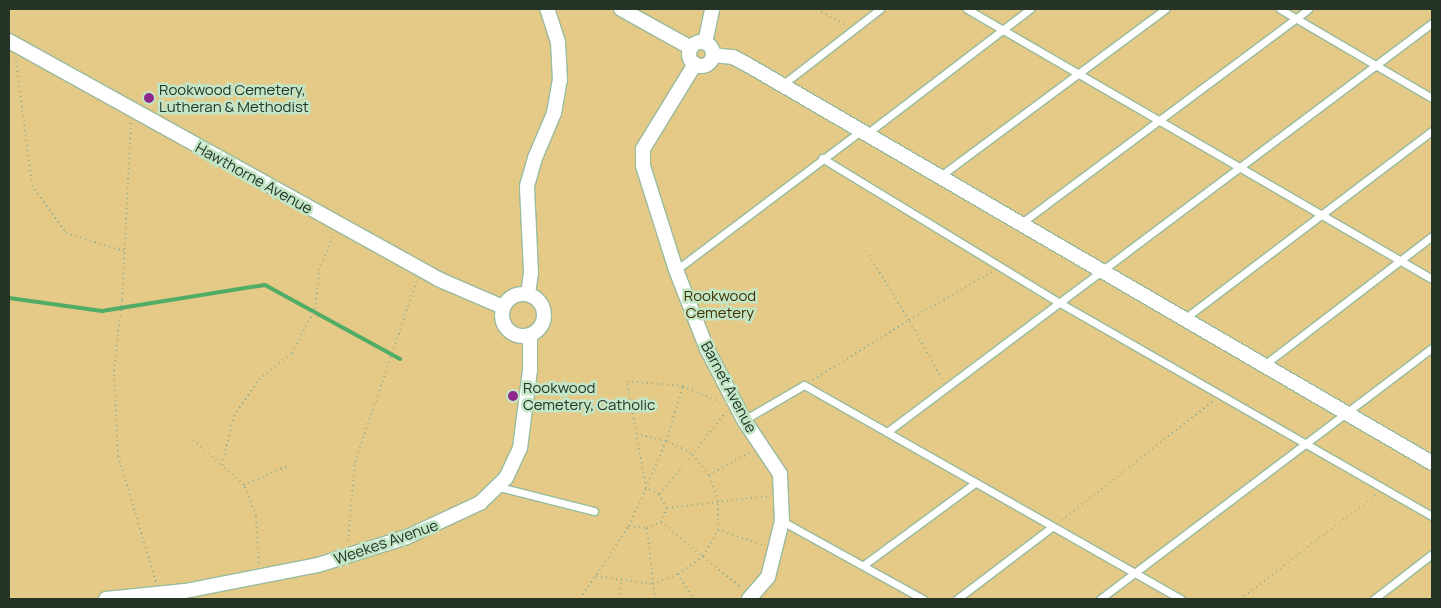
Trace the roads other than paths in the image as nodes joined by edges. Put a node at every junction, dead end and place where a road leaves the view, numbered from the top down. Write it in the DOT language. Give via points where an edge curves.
graph roads {
  1 [pos="547,9"];
  2 [pos="621,9"];
  3 [pos="712,9"];
  4 [pos="880,9"];
  5 [pos="967,9"];
  6 [pos="1030,9"];
  7 [pos="1166,9"];
  8 [pos="1280,9"];
  9 [pos="1308,9"];
  10 [pos="1296,18"];
  11 [pos="1432,23"];
  12 [pos="1002,30"];
  13 [pos="11,43"];
  14 [pos="705,43"];
  15 [pos="691,48"];
  16 [pos="713,55"];
  17 [pos="695,64"];
  18 [pos="1376,65"];
  19 [pos="1078,74"];
  20 [pos="782,85"];
  21 [pos="1432,98"];
  22 [pos="1159,122"];
  23 [pos="1432,130"];
  24 [pos="862,134"];
  25 [pos="822,158"];
  26 [pos="1240,168"];
  27 [pos="939,177"];
  28 [pos="1319,214"];
  29 [pos="1020,224"];
  30 [pos="1432,236"];
  31 [pos="1400,261"];
  32 [pos="676,270"];
  33 [pos="1102,272"];
  34 [pos="1432,280"];
  35 [pos="528,294"];
  36 [pos="1060,303"];
  37 [pos="503,307"];
  38 [pos="1184,320"];
  39 [pos="530,335"];
  40 [pos="1432,348"];
  41 [pos="1263,366"];
  42 [pos="1344,413"];
  43 [pos="744,420"];
  44 [pos="887,432"];
  45 [pos="1304,442"];
  46 [pos="1432,463"];
  47 [pos="974,482"];
  48 [pos="499,486"];
  49 [pos="594,511"];
  50 [pos="1432,516"];
  51 [pos="782,521"];
  52 [pos="1052,527"];
  53 [pos="1432,554"];
  54 [pos="865,564"];
  55 [pos="1132,573"];
  56 [pos="750,598"];
  57 [pos="106,599"];
  58 [pos="924,599"];
  59 [pos="957,599"];
  60 [pos="1100,599"];
  61 [pos="1180,599"];
  62 [pos="1374,599"];
  1 -- 35 [label="street" via="559,48 560,80 554,112 527,186 531,272"];
  2 -- 15 [label="street"];
  3 -- 14 [label="street"];
  4 -- 20 [label="lane"];
  5 -- 12 [label="lane"];
  6 -- 12 [label="lane"];
  7 -- 19 [label="lane"];
  8 -- 10 [label="lane"];
  9 -- 10 [label="lane"];
  10 -- 18 [label="lane"];
  10 -- 22 [label="lane"];
  11 -- 18 [label="lane"];
  12 -- 19 [label="lane"];
  12 -- 24 [label="lane"];
  13 -- 37 [label="street, Hawthorne Avenue" via="421,270"];
  14 -- 15 [label="street" via="698,42"];
  14 -- 16 [label="street"];
  15 -- 17 [label="street" via="690,57"];
  16 -- 17 [label="street" via="706,64"];
  16 -- 20 [label="street" via="733,57"];
  17 -- 32 [label="street, Barnet Avenue" via="643,149 643,166"];
  18 -- 21 [label="lane"];
  18 -- 26 [label="lane"];
  19 -- 22 [label="lane"];
  19 -- 27 [label="lane"];
  20 -- 24 [label="street"];
  22 -- 26 [label="lane"];
  22 -- 29 [label="lane"];
  23 -- 28 [label="lane"];
  24 -- 25 [label="lane"];
  24 -- 27 [label="street"];
  25 -- 32 [label="lane"];
  25 -- 36 [label="lane"];
  26 -- 28 [label="lane"];
  26 -- 33 [label="lane"];
  27 -- 29 [label="street"];
  28 -- 31 [label="lane"];
  28 -- 38 [label="lane"];
  29 -- 33 [label="street"];
  30 -- 31 [label="lane"];
  31 -- 34 [label="lane"];
  31 -- 41 [label="lane"];
  32 -- 43 [label="street, Barnet Avenue" via="707,349"];
  33 -- 36 [label="lane"];
  33 -- 38 [label="street"];
  35 -- 37 [label="street" via="514,296"];
  35 -- 39 [label="street" via="541,304 544,314 538,329"];
  36 -- 44 [label="lane"];
  36 -- 45 [label="lane"];
  37 -- 39 [label="street" via="506,327 514,334"];
  38 -- 41 [label="street"];
  39 -- 48 [label="street, Weekes Avenue" via="531,362 522,440 513,466"];
  40 -- 42 [label="lane"];
  41 -- 42 [label="street"];
  42 -- 45 [label="lane"];
  42 -- 46 [label="street"];
  43 -- 44 [label="lane" via="804,385"];
  43 -- 51 [label="street, Barnet Avenue" via="780,474"];
  44 -- 47 [label="lane"];
  45 -- 50 [label="lane"];
  45 -- 55 [label="lane"];
  47 -- 52 [label="lane"];
  47 -- 54 [label="lane"];
  48 -- 49 [label="lane"];
  48 -- 57 [label="street, Weekes Avenue" via="480,503 449,519 347,557 260,576"];
  51 -- 54 [label="lane"];
  51 -- 56 [label="street, Barnet Avenue" via="768,577"];
  52 -- 55 [label="lane"];
  52 -- 59 [label="lane"];
  53 -- 62 [label="lane"];
  54 -- 58 [label="lane"];
  55 -- 60 [label="lane"];
  55 -- 61 [label="lane"];
}
